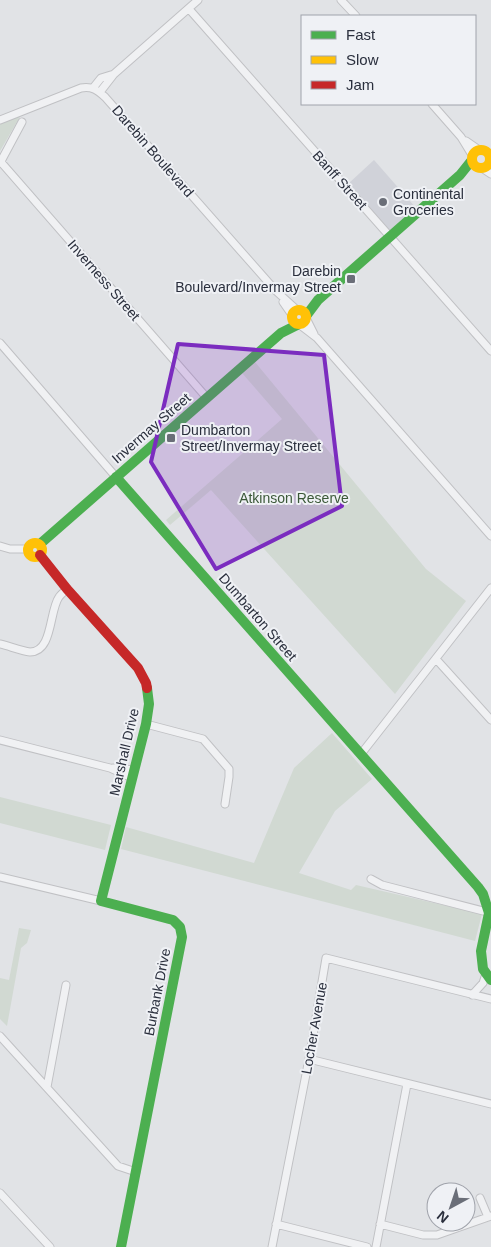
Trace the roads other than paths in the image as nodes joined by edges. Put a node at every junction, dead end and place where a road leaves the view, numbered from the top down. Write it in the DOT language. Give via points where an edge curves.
graph roads {
  1 [pos="198,0"];
  2 [pos="341,0"];
  3 [pos="189,9"];
  4 [pos="355,15"];
  5 [pos="96,90"];
  6 [pos="433,105"];
  7 [pos="0,120"];
  8 [pos="22,122"];
  9 [pos="484,160"];
  10 [pos="0,162"];
  11 [pos="390,236"];
  12 [pos="299,317"];
  13 [pos="0,343"];
  14 [pos="491,351"];
  15 [pos="207,398"];
  16 [pos="116,477"];
  17 [pos="491,536"];
  18 [pos="0,546"];
  19 [pos="28,549"];
  20 [pos="40,550"];
  21 [pos="491,588"];
  22 [pos="67,589"];
  23 [pos="0,644"];
  24 [pos="436,659"];
  25 [pos="491,720"];
  26 [pos="146,724"];
  27 [pos="0,740"];
  28 [pos="361,754"];
  29 [pos="133,774"];
  30 [pos="225,804"];
  31 [pos="0,877"];
  32 [pos="371,879"];
  33 [pos="101,901"];
  34 [pos="490,913"];
  35 [pos="488,977"];
  36 [pos="66,985"];
  37 [pos="472,995"];
  38 [pos="491,999"];
  39 [pos="0,1036"];
  40 [pos="309,1059"];
  41 [pos="407,1084"];
  42 [pos="47,1087"];
  43 [pos="491,1104"];
  44 [pos="136,1172"];
  45 [pos="0,1193"];
  46 [pos="480,1198"];
  47 [pos="489,1216"];
  48 [pos="276,1224"];
  49 [pos="380,1224"];
  50 [pos="50,1247"];
  51 [pos="121,1247"];
  52 [pos="272,1247"];
  53 [pos="367,1247"];
  54 [pos="376,1247"];
  1 -- 3 [label="street"];
  2 -- 4 [label="street"];
  3 -- 5 [label="street" via="114,74 101,78"];
  3 -- 11 [label="street, Banff Street"];
  5 -- 7 [label="street" via="81,88"];
  5 -- 12 [label="street, Darebin Boulevard"];
  6 -- 9 [label="street"];
  8 -- 10 [label="street"];
  9 -- 11 [label="street, Invermay Street" via="460,175"];
  10 -- 15 [label="street, Inverness Street"];
  11 -- 12 [label="street, Invermay Street"];
  11 -- 14 [label="street, Banff Street"];
  12 -- 15 [label="street, Invermay Street"];
  12 -- 17 [label="street, Darebin Boulevard"];
  13 -- 16 [label="street, Dumbarton Street"];
  15 -- 16 [label="street, Invermay Street"];
  16 -- 20 [label="street, Invermay Street"];
  16 -- 28 [label="street, Dumbarton Street"];
  18 -- 19 [label="street"];
  19 -- 20 [label="street" via="32,556"];
  20 -- 22 [label="street, Marshall Drive"];
  21 -- 24 [label="street"];
  22 -- 23 [label="street" via="54,608 45,643 40,650 30,652"];
  22 -- 26 [label="street, Marshall Drive" via="138,668 146,683 149,704"];
  24 -- 25 [label="street"];
  24 -- 28 [label="street"];
  26 -- 29 [label="street, Marshall Drive"];
  26 -- 30 [label="street" via="203,739 229,769"];
  27 -- 29 [label="street"];
  28 -- 34 [label="street, Dumbarton Street" via="478,887"];
  29 -- 33 [label="street, Marshall Drive"];
  31 -- 33 [label="street, Burbank Drive"];
  32 -- 34 [label="street" via="382,885"];
  33 -- 44 [label="street, Burbank Drive" via="173,920 182,929"];
  34 -- 35 [label="street" via="481,951 481,963"];
  35 -- 37 [label="street"];
  36 -- 42 [label="street"];
  37 -- 38 [label="street, Locher Avenue"];
  37 -- 40 [label="street, Locher Avenue" via="326,958"];
  39 -- 42 [label="street"];
  40 -- 41 [label="street"];
  40 -- 48 [label="street, Locher Avenue"];
  41 -- 43 [label="street"];
  41 -- 49 [label="street"];
  42 -- 44 [label="street" via="118,1166"];
  44 -- 51 [label="street, Burbank Drive"];
  45 -- 50 [label="street"];
  46 -- 47 [label="street"];
  47 -- 49 [label="street" via="437,1235 423,1235"];
  48 -- 52 [label="street, Locher Avenue"];
  48 -- 53 [label="street"];
  49 -- 54 [label="street"];
}
